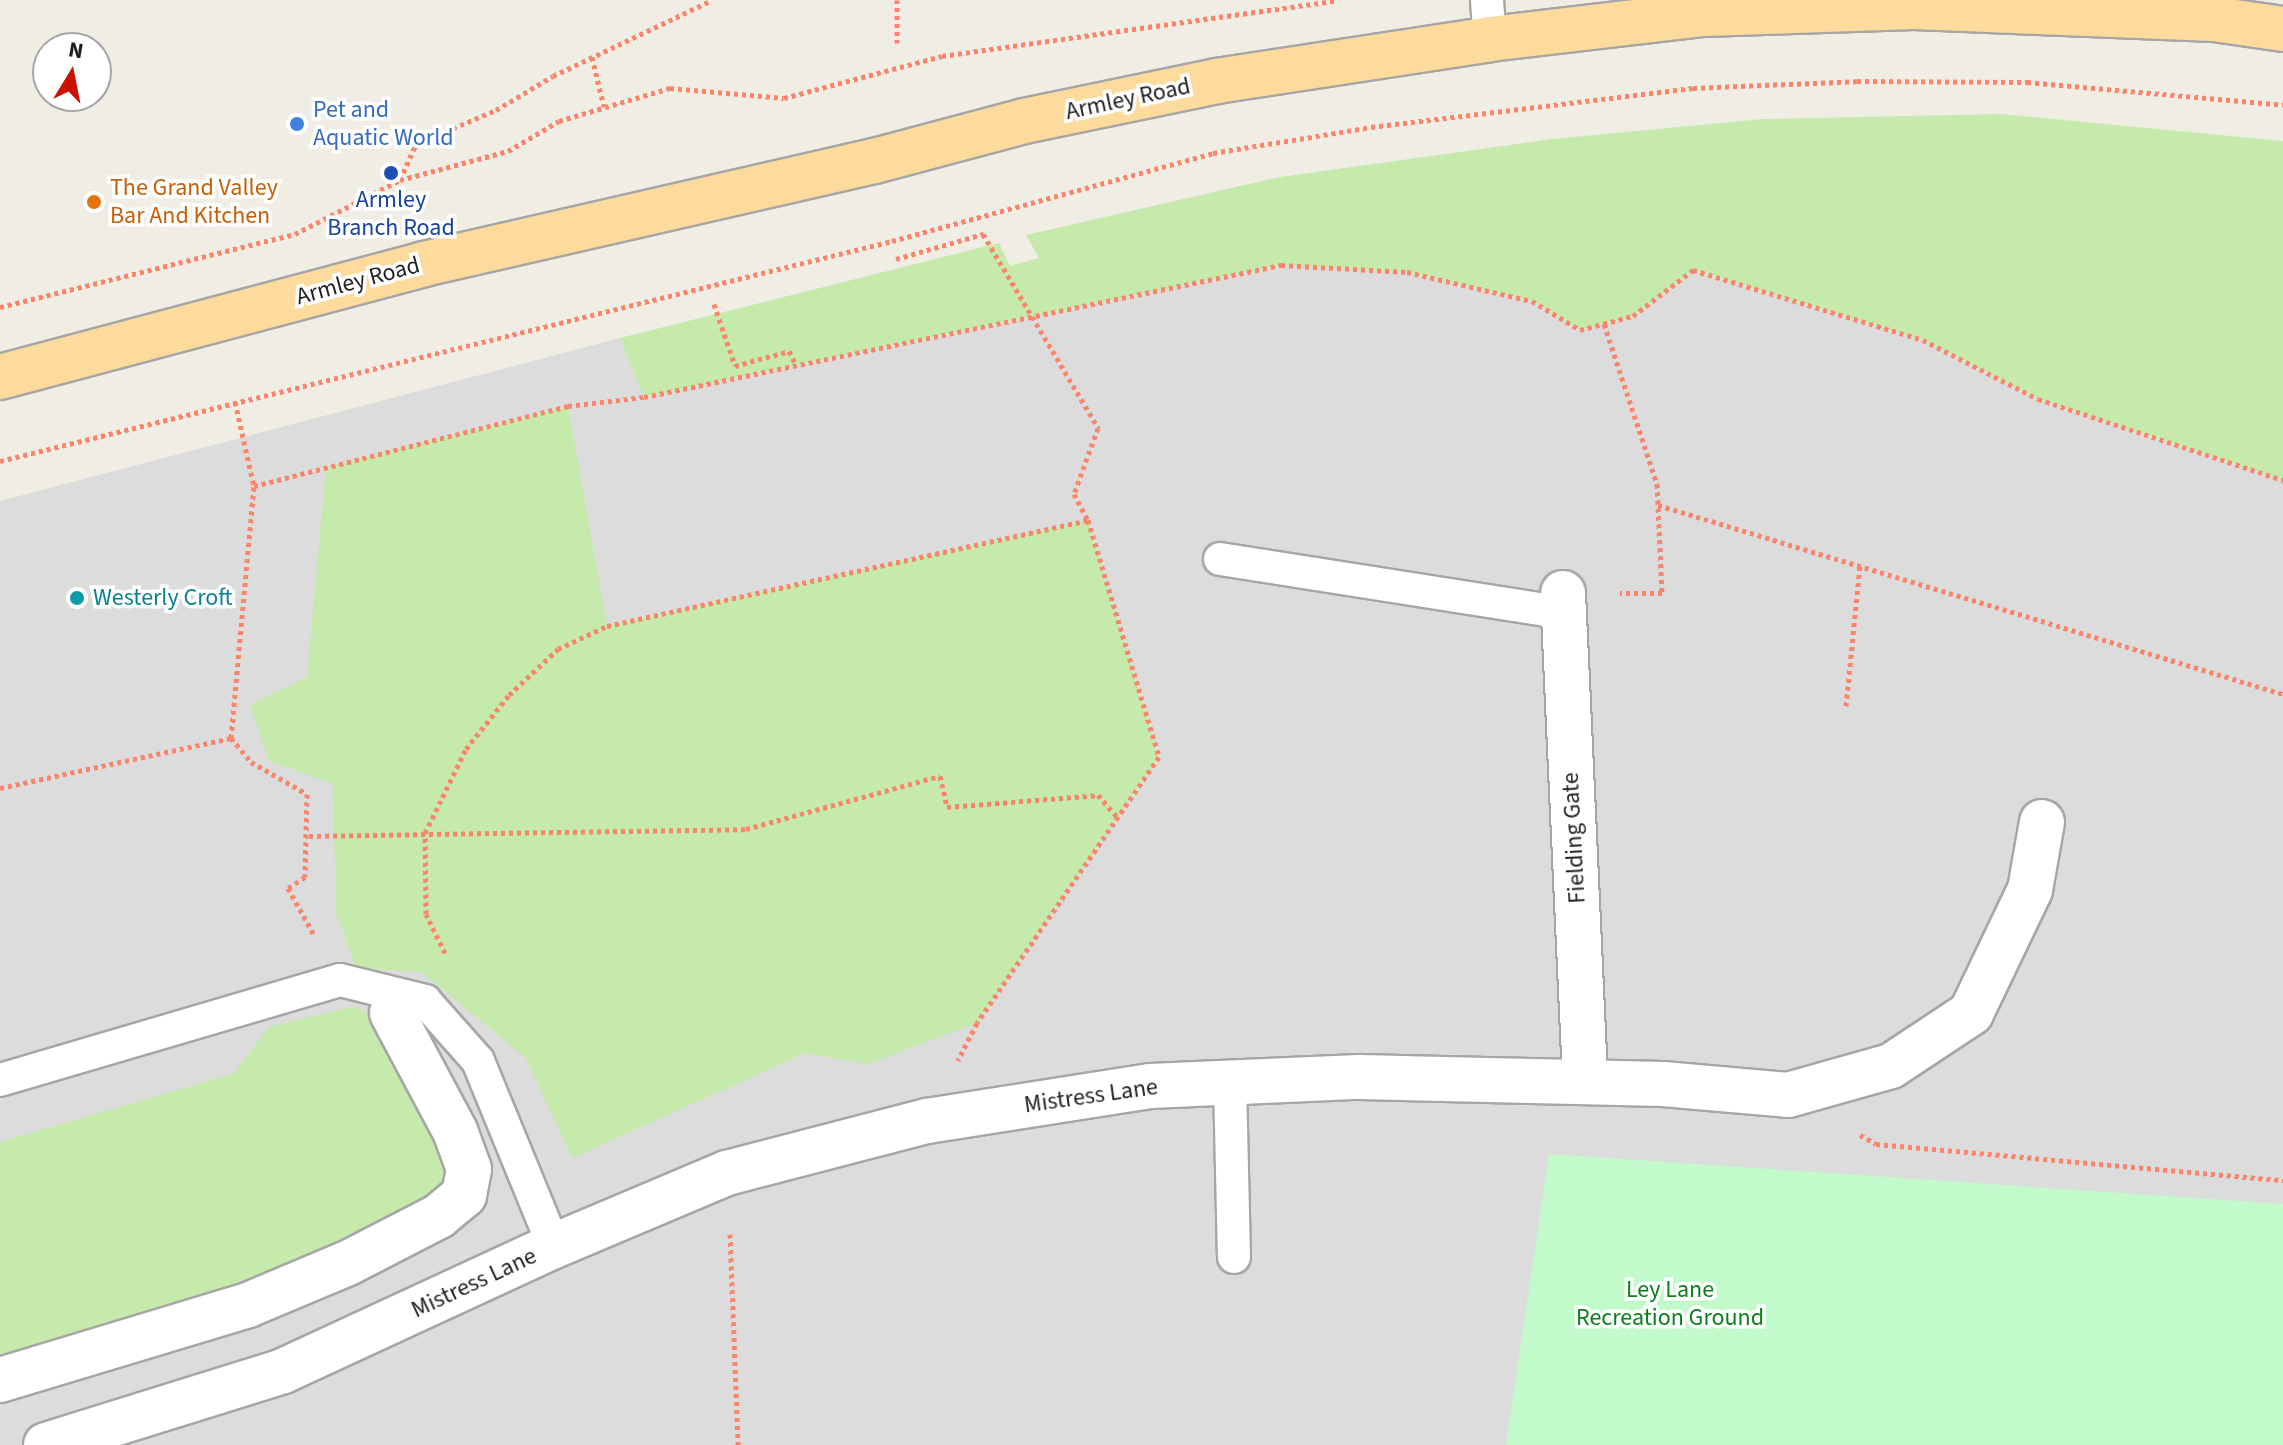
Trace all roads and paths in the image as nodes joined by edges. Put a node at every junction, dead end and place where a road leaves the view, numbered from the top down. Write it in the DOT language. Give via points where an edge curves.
graph roads {
  1 [pos="712,0"];
  2 [pos="897,0"];
  3 [pos="1338,0"];
  4 [pos="2227,11"];
  5 [pos="1489,20"];
  6 [pos="2283,29"];
  7 [pos="897,43"];
  8 [pos="592,57"];
  9 [pos="2283,105"];
  10 [pos="604,107"];
  11 [pos="400,180"];
  12 [pos="896,259"];
  13 [pos="714,304"];
  14 [pos="0,307"];
  15 [pos="1032,315"];
  16 [pos="1604,324"];
  17 [pos="796,365"];
  18 [pos="0,377"];
  19 [pos="235,402"];
  20 [pos="0,461"];
  21 [pos="2283,480"];
  22 [pos="254,486"];
  23 [pos="1658,505"];
  24 [pos="1088,520"];
  25 [pos="1220,559"];
  26 [pos="1860,566"];
  27 [pos="1564,603"];
  28 [pos="2283,694"];
  29 [pos="1846,706"];
  30 [pos="231,738"];
  31 [pos="0,788"];
  32 [pos="1116,816"];
  33 [pos="2042,822"];
  34 [pos="425,833"];
  35 [pos="309,836"];
  36 [pos="449,962"];
  37 [pos="340,980"];
  38 [pos="392,1013"];
  39 [pos="0,1080"];
  40 [pos="1230,1082"];
  41 [pos="1585,1082"];
  42 [pos="1788,1095"];
  43 [pos="927,1121"];
  44 [pos="727,1173"];
  45 [pos="2283,1180"];
  46 [pos="554,1246"];
  47 [pos="1234,1257"];
  48 [pos="0,1380"];
  49 [pos="46,1445"];
  50 [pos="738,1445"];
  1 -- 8 [label="path"];
  2 -- 7 [label="path"];
  3 -- 10 [label="path" via="942,56 784,98 670,88"];
  4 -- 5 [label="main road, Armley Road" via="1914,7"];
  4 -- 6 [label="main road, Armley Road"];
  5 -- 18 [label="main road, Armley Road" via="1024,121 874,161 424,264"];
  8 -- 10 [label="path"];
  8 -- 11 [label="path" via="496,110 416,144"];
  9 -- 19 [label="path" via="2027,82 1857,81 1693,88 1371,127 1213,153 892,241"];
  10 -- 11 [label="path" via="559,121 508,151"];
  11 -- 14 [label="path" via="295,234"];
  12 -- 15 [label="path" via="983,234"];
  13 -- 17 [label="path" via="735,366 789,351"];
  15 -- 16 [label="path" via="1281,265 1407,272 1532,301 1580,330"];
  15 -- 17 [label="path"];
  15 -- 24 [label="path" via="1098,428 1074,494"];
  16 -- 21 [label="path" via="1633,316 1693,270 1923,340 2038,399"];
  16 -- 23 [label="path" via="1657,484"];
  17 -- 22 [label="path" via="644,397 568,406"];
  19 -- 20 [label="path"];
  19 -- 22 [label="path"];
  22 -- 30 [label="path"];
  23 -- 26 [label="path"];
  23 -- 27 [label="path" via="1662,593"];
  24 -- 32 [label="path" via="1159,757"];
  24 -- 34 [label="path" via="607,626 558,649 509,695 466,749"];
  25 -- 27 [label="lane"];
  26 -- 28 [label="path"];
  26 -- 29 [label="path"];
  27 -- 41 [label="street, Fielding Gate"];
  30 -- 31 [label="path"];
  30 -- 35 [label="path" via="251,762 307,794"];
  32 -- 34 [label="path" via="1098,795 947,807 940,776 746,829"];
  32 -- 43 [label="path" via="977,1023"];
  33 -- 42 [label="street, Mistress Lane" via="2030,890 1971,1013 1891,1066"];
  34 -- 35 [label="path"];
  34 -- 36 [label="path" via="426,914"];
  35 -- 37 [label="path" via="305,877 288,888"];
  37 -- 39 [label="lane"];
  37 -- 46 [label="lane" via="425,1001 478,1061"];
  38 -- 48 [label="street" via="455,1131 469,1169 464,1195 439,1216 361,1256 248,1305"];
  40 -- 41 [label="street, Mistress Lane" via="1359,1077"];
  40 -- 43 [label="street, Mistress Lane" via="1150,1086"];
  40 -- 47 [label="lane"];
  41 -- 42 [label="street, Mistress Lane"];
  42 -- 45 [label="path" via="1876,1144"];
  43 -- 44 [label="street, Mistress Lane"];
  44 -- 46 [label="street, Mistress Lane"];
  44 -- 50 [label="path"];
  46 -- 49 [label="street, Mistress Lane" via="283,1371"];
}
